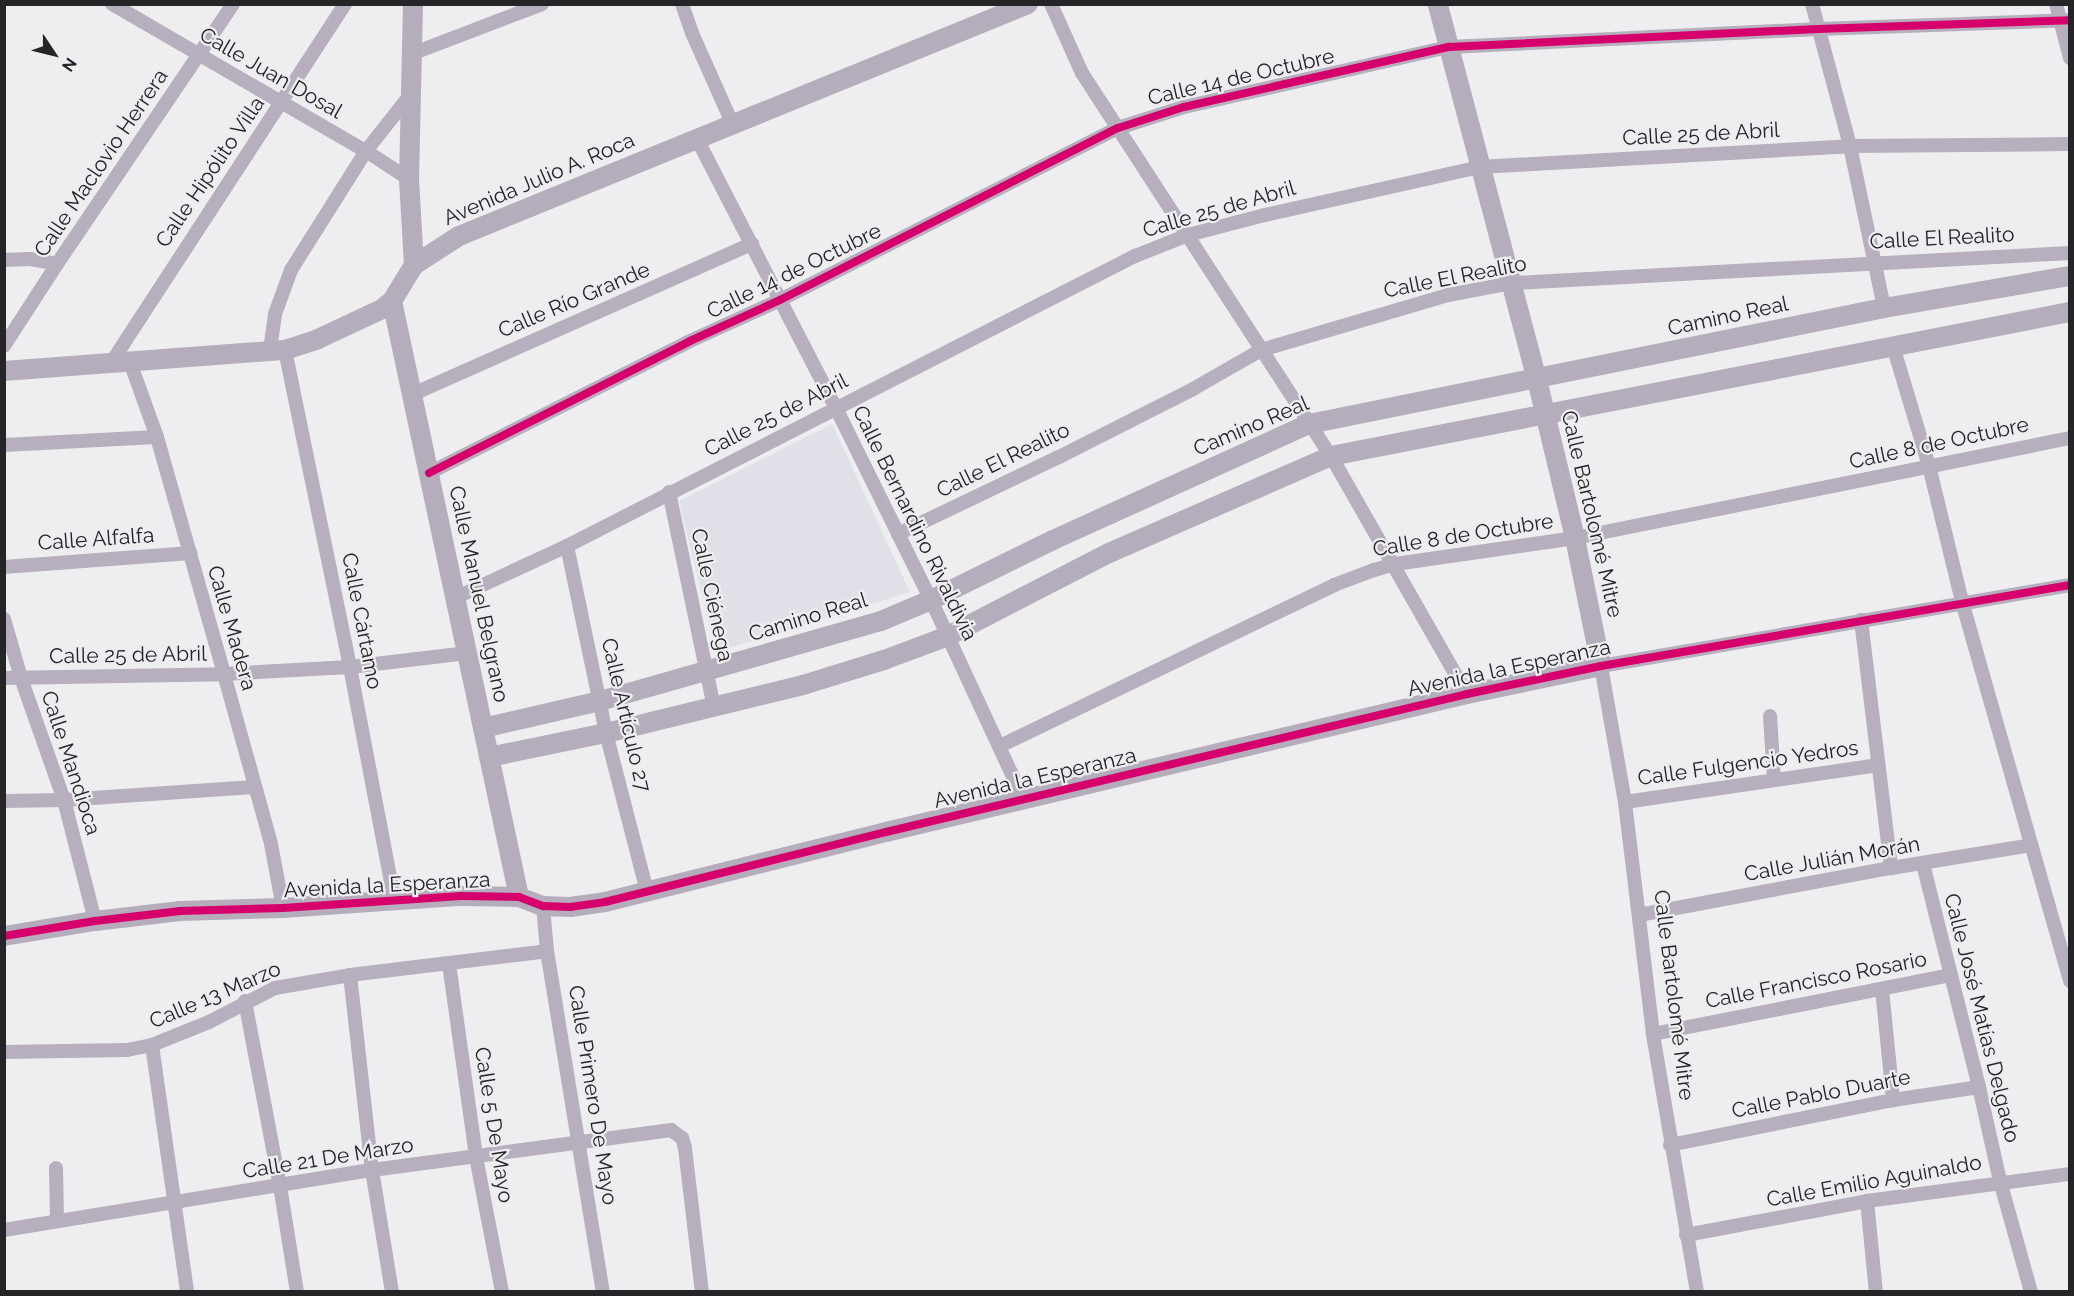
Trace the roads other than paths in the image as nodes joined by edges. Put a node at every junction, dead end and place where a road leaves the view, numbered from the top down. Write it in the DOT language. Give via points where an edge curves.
graph roads {
  1 [pos="233,4"];
  2 [pos="345,4"];
  3 [pos="413,4"];
  4 [pos="542,4"];
  5 [pos="682,4"];
  6 [pos="1028,4"];
  7 [pos="1051,4"];
  8 [pos="1437,4"];
  9 [pos="1812,4"];
  10 [pos="2056,4"];
  11 [pos="116,5"];
  12 [pos="2065,21"];
  13 [pos="1818,29"];
  14 [pos="1449,47"];
  15 [pos="414,53"];
  16 [pos="199,56"];
  17 [pos="2070,58"];
  18 [pos="411,94"];
  19 [pos="282,102"];
  20 [pos="732,123"];
  21 [pos="1118,128"];
  22 [pos="697,139"];
  23 [pos="2070,144"];
  24 [pos="1850,146"];
  25 [pos="366,151"];
  26 [pos="1479,167"];
  27 [pos="409,179"];
  28 [pos="1188,235"];
  29 [pos="752,244"];
  30 [pos="2070,253"];
  31 [pos="4,261"];
  32 [pos="1875,263"];
  33 [pos="57,264"];
  34 [pos="414,265"];
  35 [pos="2070,276"];
  36 [pos="1513,283"];
  37 [pos="780,300"];
  38 [pos="392,301"];
  39 [pos="1884,308"];
  40 [pos="2070,312"];
  41 [pos="4,346"];
  42 [pos="1893,346"];
  43 [pos="278,350"];
  44 [pos="1262,350"];
  45 [pos="120,363"];
  46 [pos="4,371"];
  47 [pos="1537,380"];
  48 [pos="413,394"];
  49 [pos="836,408"];
  50 [pos="1545,412"];
  51 [pos="1309,424"];
  52 [pos="157,436"];
  53 [pos="2070,438"];
  54 [pos="4,445"];
  55 [pos="1331,456"];
  56 [pos="1929,466"];
  57 [pos="429,472"];
  58 [pos="669,492"];
  59 [pos="898,534"];
  60 [pos="1575,538"];
  61 [pos="567,546"];
  62 [pos="190,553"];
  63 [pos="1395,564"];
  64 [pos="4,567"];
  65 [pos="2070,585"];
  66 [pos="457,597"];
  67 [pos="931,600"];
  68 [pos="1963,605"];
  69 [pos="4,619"];
  70 [pos="1861,620"];
  71 [pos="946,637"];
  72 [pos="467,653"];
  73 [pos="1600,666"];
  74 [pos="350,667"];
  75 [pos="708,672"];
  76 [pos="224,674"];
  77 [pos="4,678"];
  78 [pos="21,678"];
  79 [pos="1467,694"];
  80 [pos="600,701"];
  81 [pos="714,707"];
  82 [pos="1770,716"];
  83 [pos="483,728"];
  84 [pos="606,733"];
  85 [pos="1000,746"];
  86 [pos="489,757"];
  87 [pos="1878,765"];
  88 [pos="1774,780"];
  89 [pos="254,787"];
  90 [pos="64,800"];
  91 [pos="1024,800"];
  92 [pos="4,801"];
  93 [pos="1625,802"];
  94 [pos="2031,845"];
  95 [pos="1923,864"];
  96 [pos="1891,868"];
  97 [pos="647,892"];
  98 [pos="519,897"];
  99 [pos="394,902"];
  100 [pos="543,906"];
  101 [pos="283,908"];
  102 [pos="1639,915"];
  103 [pos="95,921"];
  104 [pos="4,936"];
  105 [pos="548,951"];
  106 [pos="449,964"];
  107 [pos="350,975"];
  108 [pos="1951,975"];
  109 [pos="2070,981"];
  110 [pos="1882,988"];
  111 [pos="245,1002"];
  112 [pos="1653,1034"];
  113 [pos="152,1045"];
  114 [pos="4,1052"];
  115 [pos="1980,1087"];
  116 [pos="1893,1101"];
  117 [pos="580,1143"];
  118 [pos="1670,1145"];
  119 [pos="476,1157"];
  120 [pos="56,1168"];
  121 [pos="372,1170"];
  122 [pos="2070,1174"];
  123 [pos="2000,1181"];
  124 [pos="280,1186"];
  125 [pos="1868,1201"];
  126 [pos="177,1203"];
  127 [pos="57,1220"];
  128 [pos="4,1230"];
  129 [pos="1686,1235"];
  130 [pos="188,1292"];
  131 [pos="297,1292"];
  132 [pos="392,1292"];
  133 [pos="501,1292"];
  134 [pos="603,1292"];
  135 [pos="702,1292"];
  136 [pos="1697,1292"];
  137 [pos="1876,1292"];
  138 [pos="2031,1292"];
  1 -- 16 [label="street, Calle Maclovio Herrera"];
  2 -- 19 [label="street, Calle Hipólito Villa"];
  3 -- 15 [label="street"];
  4 -- 15 [label="street"];
  5 -- 20 [label="street"];
  6 -- 20 [label="street, Avenida Julio A. Roca"];
  7 -- 21 [label="street" via="1082,73"];
  8 -- 14 [label="street, Calle Bartolomé Mitre"];
  9 -- 13 [label="street"];
  10 -- 12 [label="street"];
  11 -- 16 [label="street, Calle Juan Dosal"];
  12 -- 13 [label="street, Calle 14 de Octubre"];
  12 -- 17 [label="street"];
  13 -- 14 [label="street, Calle 14 de Octubre"];
  13 -- 24 [label="street"];
  14 -- 21 [label="street, Calle 14 de Octubre" via="1184,106"];
  14 -- 26 [label="street, Calle Bartolomé Mitre"];
  15 -- 18 [label="street"];
  16 -- 19 [label="street, Calle Juan Dosal"];
  16 -- 33 [label="street, Calle Maclovio Herrera"];
  18 -- 25 [label="street, Calle Cártamo"];
  18 -- 27 [label="street"];
  19 -- 25 [label="street, Calle Juan Dosal"];
  19 -- 45 [label="street, Calle Hipólito Villa"];
  20 -- 22 [label="street, Avenida Julio A. Roca"];
  21 -- 28 [label="street"];
  21 -- 37 [label="street, Calle 14 de Octubre"];
  22 -- 29 [label="street, Calle Bernardino Rivaldivia"];
  22 -- 34 [label="street, Avenida Julio A. Roca" via="459,236"];
  23 -- 24 [label="street, Calle 25 de Abril"];
  24 -- 26 [label="street, Calle 25 de Abril"];
  24 -- 32 [label="street"];
  25 -- 27 [label="street, Calle Juan Dosal"];
  25 -- 43 [label="street, Calle Cártamo" via="291,270 274,314"];
  26 -- 28 [label="street, Calle 25 de Abril"];
  26 -- 36 [label="street, Calle Bartolomé Mitre"];
  27 -- 34 [label="street"];
  28 -- 44 [label="street"];
  28 -- 49 [label="street, Calle 25 de Abril" via="1134,255"];
  29 -- 37 [label="street, Calle Bernardino Rivaldivia"];
  29 -- 48 [label="street, Calle Río Grande"];
  30 -- 32 [label="street, Calle El Realito"];
  31 -- 33 [label="street"];
  32 -- 36 [label="street, Calle El Realito"];
  32 -- 39 [label="street"];
  33 -- 41 [label="street, Calle Maclovio Herrera"];
  34 -- 38 [label="street, Avenida Julio A. Roca"];
  35 -- 39 [label="street, Camino Real"];
  36 -- 44 [label="street, Calle El Realito" via="1436,298"];
  36 -- 47 [label="street, Calle Bartolomé Mitre"];
  37 -- 49 [label="street, Calle Bernardino Rivaldivia"];
  37 -- 57 [label="street, Calle 14 de Octubre"];
  38 -- 43 [label="street, Avenida Julio A. Roca" via="347,327"];
  38 -- 48 [label="street, Calle Manuel Belgrano"];
  39 -- 47 [label="street, Camino Real"];
  40 -- 42 [label="street"];
  42 -- 50 [label="street"];
  42 -- 56 [label="street"];
  43 -- 45 [label="street, Avenida Julio A. Roca"];
  43 -- 74 [label="street, Calle Cártamo"];
  44 -- 51 [label="street"];
  44 -- 59 [label="street, Calle El Realito" via="1059,457"];
  45 -- 46 [label="street, Avenida Julio A. Roca"];
  45 -- 52 [label="street, Calle Madera"];
  47 -- 50 [label="street, Calle Bartolomé Mitre"];
  47 -- 51 [label="street, Camino Real"];
  48 -- 57 [label="street, Calle Manuel Belgrano"];
  49 -- 58 [label="street, Calle 25 de Abril"];
  49 -- 59 [label="street, Calle Bernardino Rivaldivia"];
  50 -- 55 [label="street"];
  50 -- 60 [label="street, Calle Bartolomé Mitre"];
  51 -- 55 [label="street"];
  51 -- 67 [label="street, Camino Real"];
  52 -- 54 [label="street"];
  52 -- 62 [label="street, Calle Madera"];
  53 -- 56 [label="street, Calle 8 de Octubre"];
  55 -- 63 [label="street"];
  55 -- 71 [label="street" via="1109,553"];
  56 -- 60 [label="street, Calle 8 de Octubre"];
  56 -- 68 [label="street"];
  57 -- 66 [label="street, Calle Manuel Belgrano"];
  58 -- 61 [label="street, Calle 25 de Abril"];
  58 -- 75 [label="street, Calle Ciénega"];
  59 -- 67 [label="street, Calle Bernardino Rivaldivia"];
  60 -- 63 [label="street, Calle 8 de Octubre"];
  60 -- 73 [label="street, Calle Bartolomé Mitre"];
  61 -- 66 [label="street, Calle 25 de Abril"];
  61 -- 80 [label="street, Calle Artículo 27"];
  62 -- 64 [label="street, Calle Alfalfa"];
  62 -- 76 [label="street, Calle Madera"];
  63 -- 79 [label="street"];
  63 -- 85 [label="street, Calle 8 de Octubre" via="1334,585"];
  65 -- 68 [label="street, Avenida la Esperanza"];
  66 -- 72 [label="street, Calle Manuel Belgrano"];
  67 -- 71 [label="street, Calle Bernardino Rivaldivia"];
  67 -- 75 [label="street, Camino Real" via="855,629"];
  68 -- 70 [label="street, Avenida la Esperanza"];
  68 -- 94 [label="street"];
  69 -- 78 [label="street, Calle Mandioca"];
  70 -- 73 [label="street, Avenida la Esperanza"];
  70 -- 87 [label="street"];
  71 -- 81 [label="street" via="846,673"];
  71 -- 85 [label="street, Calle Bernardino Rivaldivia"];
  72 -- 74 [label="street, Calle 25 de Abril"];
  72 -- 83 [label="street, Calle Manuel Belgrano"];
  73 -- 79 [label="street, Avenida la Esperanza"];
  73 -- 93 [label="street, Calle Bartolomé Mitre"];
  74 -- 76 [label="street, Calle 25 de Abril"];
  74 -- 99 [label="street, Calle Cártamo"];
  75 -- 80 [label="street, Camino Real"];
  75 -- 81 [label="street, Calle Ciénega"];
  76 -- 78 [label="street, Calle 25 de Abril"];
  76 -- 89 [label="street, Calle Madera"];
  77 -- 78 [label="street, Calle 25 de Abril"];
  78 -- 90 [label="street, Calle Mandioca"];
  79 -- 91 [label="street, Avenida la Esperanza"];
  80 -- 83 [label="street, Camino Real"];
  80 -- 84 [label="street, Calle Artículo 27"];
  81 -- 84 [label="street"];
  82 -- 88 [label="street"];
  83 -- 86 [label="street, Calle Manuel Belgrano"];
  84 -- 86 [label="street"];
  84 -- 97 [label="street, Calle Artículo 27"];
  85 -- 91 [label="street, Calle Bernardino Rivaldivia"];
  86 -- 98 [label="street, Calle Manuel Belgrano"];
  87 -- 88 [label="street, Calle Fulgencio Yedros"];
  87 -- 96 [label="street"];
  88 -- 93 [label="street, Calle Fulgencio Yedros"];
  89 -- 90 [label="street"];
  89 -- 101 [label="street, Calle Madera" via="271,844"];
  90 -- 92 [label="street"];
  90 -- 103 [label="street, Calle Mandioca"];
  91 -- 97 [label="street, Avenida la Esperanza"];
  93 -- 102 [label="street, Calle Bartolomé Mitre"];
  94 -- 95 [label="street, Calle Julián Morán"];
  94 -- 109 [label="street"];
  95 -- 96 [label="street, Calle Julián Morán"];
  95 -- 108 [label="street, Calle José Matías Delgado"];
  96 -- 102 [label="street, Calle Julián Morán"];
  97 -- 100 [label="street, Avenida la Esperanza" via="570,907"];
  98 -- 99 [label="street, Avenida la Esperanza" via="461,896"];
  98 -- 100 [label="street, Avenida la Esperanza"];
  99 -- 101 [label="street, Avenida la Esperanza"];
  100 -- 105 [label="street, Calle Primero De Mayo"];
  101 -- 103 [label="street, Avenida la Esperanza" via="180,911"];
  102 -- 112 [label="street, Calle Bartolomé Mitre"];
  103 -- 104 [label="street, Avenida la Esperanza"];
  105 -- 106 [label="street, Calle 13 Marzo"];
  105 -- 117 [label="street, Calle Primero De Mayo"];
  106 -- 107 [label="street, Calle 13 Marzo"];
  106 -- 119 [label="street, Calle 5 De Mayo"];
  107 -- 111 [label="street, Calle 13 Marzo" via="275,988"];
  107 -- 121 [label="street"];
  108 -- 110 [label="street, Calle Francisco Rosario"];
  108 -- 115 [label="street, Calle José Matías Delgado"];
  110 -- 112 [label="street, Calle Francisco Rosario"];
  110 -- 116 [label="street"];
  111 -- 113 [label="street, Calle 13 Marzo" via="209,1022"];
  111 -- 124 [label="street"];
  112 -- 118 [label="street, Calle Bartolomé Mitre"];
  113 -- 114 [label="street, Calle 13 Marzo" via="127,1050"];
  113 -- 126 [label="street"];
  115 -- 116 [label="street, Calle Pablo Duarte"];
  115 -- 123 [label="street, Calle José Matías Delgado"];
  116 -- 118 [label="street, Calle Pablo Duarte"];
  117 -- 119 [label="street, Calle 21 De Marzo"];
  117 -- 134 [label="street, Calle Primero De Mayo"];
  117 -- 135 [label="street, Calle 21 De Marzo" via="658,1130 671,1130 682,1138"];
  118 -- 129 [label="street, Calle Bartolomé Mitre"];
  119 -- 121 [label="street, Calle 21 De Marzo"];
  119 -- 133 [label="street, Calle 5 De Mayo"];
  120 -- 127 [label="street"];
  121 -- 124 [label="street, Calle 21 De Marzo"];
  121 -- 132 [label="street"];
  122 -- 123 [label="street, Calle Emilio Aguinaldo"];
  123 -- 125 [label="street, Calle Emilio Aguinaldo"];
  123 -- 138 [label="street, Calle José Matías Delgado"];
  124 -- 126 [label="street, Calle 21 De Marzo"];
  124 -- 131 [label="street"];
  125 -- 129 [label="street, Calle Emilio Aguinaldo"];
  125 -- 137 [label="street"];
  126 -- 127 [label="street, Calle 21 De Marzo"];
  126 -- 130 [label="street"];
  127 -- 128 [label="street, Calle 21 De Marzo"];
  129 -- 136 [label="street, Calle Bartolomé Mitre"];
}
